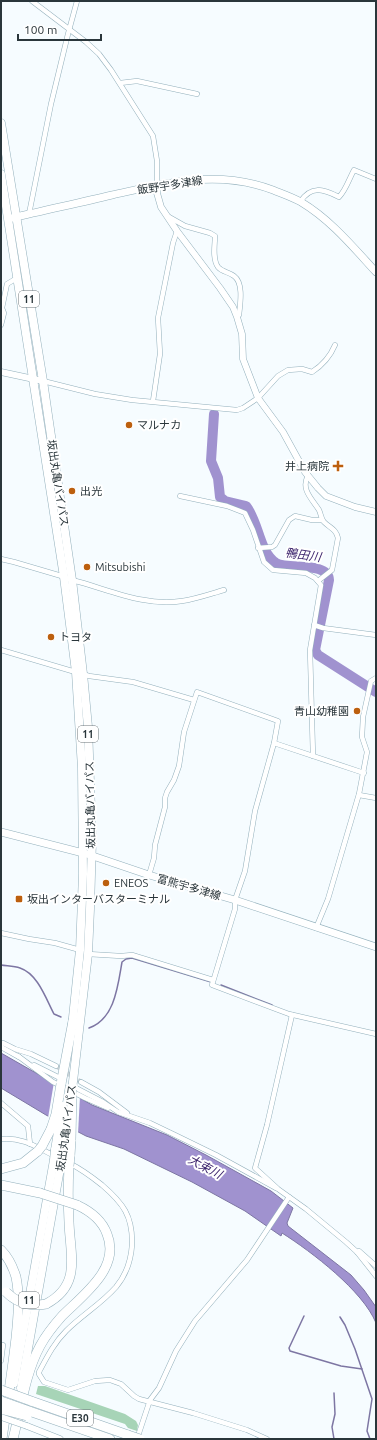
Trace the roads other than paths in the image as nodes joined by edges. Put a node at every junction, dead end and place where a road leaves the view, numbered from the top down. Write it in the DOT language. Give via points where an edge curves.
graph roads {
  1 [pos="32,1"];
  2 [pos="77,1"];
  3 [pos="70,30"];
  4 [pos="120,83"];
  5 [pos="197,94"];
  6 [pos="1,124"];
  7 [pos="1,174"];
  8 [pos="376,178"];
  9 [pos="157,186"];
  10 [pos="300,202"];
  11 [pos="29,214"];
  12 [pos="167,216"];
  13 [pos="12,218"];
  14 [pos="177,231"];
  15 [pos="376,272"];
  16 [pos="17,278"];
  17 [pos="237,317"];
  18 [pos="1,325"];
  19 [pos="335,345"];
  20 [pos="1,372"];
  21 [pos="33,379"];
  22 [pos="42,381"];
  23 [pos="258,398"];
  24 [pos="153,401"];
  25 [pos="308,476"];
  26 [pos="180,496"];
  27 [pos="376,512"];
  28 [pos="322,520"];
  29 [pos="258,548"];
  30 [pos="1,559"];
  31 [pos="68,578"];
  32 [pos="318,581"];
  33 [pos="224,590"];
  34 [pos="314,625"];
  35 [pos="376,635"];
  36 [pos="1,650"];
  37 [pos="80,673"];
  38 [pos="376,678"];
  39 [pos="194,700"];
  40 [pos="274,743"];
  41 [pos="313,756"];
  42 [pos="364,772"];
  43 [pos="359,795"];
  44 [pos="376,798"];
  45 [pos="1,832"];
  46 [pos="83,853"];
  47 [pos="91,856"];
  48 [pos="149,875"];
  49 [pos="235,900"];
  50 [pos="316,928"];
  51 [pos="1,933"];
  52 [pos="376,947"];
  53 [pos="84,952"];
  54 [pos="213,980"];
  55 [pos="292,1015"];
  56 [pos="73,1021"];
  57 [pos="376,1034"];
  58 [pos="1,1046"];
  59 [pos="18,1056"];
  60 [pos="56,1066"];
  61 [pos="81,1082"];
  62 [pos="66,1084"];
  63 [pos="1,1103"];
  64 [pos="118,1112"];
  65 [pos="130,1115"];
  66 [pos="61,1134"];
  67 [pos="1,1139"];
  68 [pos="30,1144"];
  69 [pos="63,1153"];
  70 [pos="61,1163"];
  71 [pos="1,1169"];
  72 [pos="1,1185"];
  73 [pos="278,1189"];
  74 [pos="288,1198"];
  75 [pos="1,1250"];
  76 [pos="356,1252"];
  77 [pos="376,1266"];
  78 [pos="376,1276"];
  79 [pos="3,1290"];
  80 [pos="3,1345"];
  81 [pos="1,1361"];
  82 [pos="1,1390"];
  83 [pos="1,1400"];
  84 [pos="149,1402"];
  85 [pos="1,1408"];
  86 [pos="29,1414"];
  87 [pos="1,1417"];
  88 [pos="135,1438"];
  89 [pos="3,1439"];
  90 [pos="12,1439"];
  91 [pos="60,1439"];
  92 [pos="110,1439"];
  93 [pos="267,1439"];
  1 -- 3 [label="street"];
  2 -- 3 [label="street"];
  3 -- 4 [label="street" via="94,49"];
  3 -- 11 [label="street" via="43,140"];
  4 -- 5 [label="street" via="137,81"];
  4 -- 9 [label="street" via="153,136"];
  6 -- 13 [label="highway, 坂出丸亀バイパス / 11"];
  7 -- 13 [label="highway, 坂出丸亀バイパス / 11"];
  8 -- 10 [label="street" via="354,170 339,197 322,190 313,190 306,193"];
  9 -- 10 [label="main road, 飯野宇多津線" via="189,180 220,179 260,185"];
  9 -- 11 [label="main road, 飯野宇多津線"];
  9 -- 12 [label="street" via="157,193"];
  10 -- 15 [label="main road, 飯野宇多津線" via="316,211 335,228"];
  11 -- 13 [label="main road, 飯野宇多津線"];
  12 -- 14 [label="street"];
  12 -- 17 [label="street" via="185,226 215,236 217,266 235,276 242,298"];
  13 -- 16 [label="highway, 坂出丸亀バイパス / 11"];
  13 -- 22 [label="highway, 坂出丸亀バイパス / 11"];
  14 -- 17 [label="street" via="228,299"];
  14 -- 24 [label="street" via="172,243 158,318 160,354"];
  16 -- 18 [label="street" via="7,284"];
  16 -- 21 [label="highway, 坂出丸亀バイパス / 11"];
  17 -- 23 [label="street" via="242,334 243,359"];
  19 -- 23 [label="street" via="323,365 312,372 302,369 288,370 278,376"];
  20 -- 21 [label="street"];
  21 -- 22 [label="street"];
  21 -- 31 [label="highway, 坂出丸亀バイパス / 11"];
  22 -- 24 [label="street" via="96,394"];
  22 -- 31 [label="highway, 坂出丸亀バイパス / 11"];
  23 -- 24 [label="street" via="237,410"];
  23 -- 25 [label="street" via="283,432"];
  25 -- 27 [label="street" via="326,496"];
  25 -- 28 [label="street" via="305,485 309,496 322,514"];
  26 -- 29 [label="street" via="227,506 245,513"];
  28 -- 29 [label="street" via="295,516 288,520 275,545"];
  28 -- 32 [label="street" via="333,529 338,538 332,570"];
  29 -- 32 [label="street" via="264,562 273,570 306,573"];
  30 -- 31 [label="street"];
  31 -- 33 [label="street" via="152,601 182,601"];
  31 -- 37 [label="highway, 坂出丸亀バイパス / 11"];
  32 -- 34 [label="street" via="321,585"];
  34 -- 35 [label="street"];
  34 -- 41 [label="street" via="310,650"];
  36 -- 37 [label="street"];
  37 -- 39 [label="street" via="133,682"];
  37 -- 46 [label="highway, 坂出丸亀バイパス / 11"];
  37 -- 47 [label="highway, 坂出丸亀バイパス / 11" via="90,769"];
  38 -- 42 [label="street" via="371,681 363,717 362,737 367,752"];
  39 -- 40 [label="street" via="197,692 278,722"];
  39 -- 48 [label="street" via="184,732 180,766 165,798 165,808"];
  40 -- 41 [label="street"];
  40 -- 49 [label="street" via="255,811 245,871"];
  41 -- 42 [label="street"];
  42 -- 43 [label="street"];
  43 -- 44 [label="street"];
  43 -- 50 [label="street" via="328,899"];
  45 -- 46 [label="main road, 富熊宇多津線"];
  46 -- 47 [label="main road, 富熊宇多津線"];
  46 -- 53 [label="highway, 坂出丸亀バイパス / 11"];
  47 -- 48 [label="main road, 富熊宇多津線"];
  47 -- 53 [label="highway, 坂出丸亀バイパス / 11" via="90,909"];
  48 -- 49 [label="main road, 富熊宇多津線"];
  49 -- 50 [label="main road, 富熊宇多津線"];
  49 -- 54 [label="street" via="235,909"];
  50 -- 52 [label="main road, 富熊宇多津線"];
  51 -- 53 [label="street" via="55,943"];
  53 -- 54 [label="street" via="132,955"];
  53 -- 56 [label="highway, 坂出丸亀バイパス / 11"];
  53 -- 62 [label="highway, 坂出丸亀バイパス / 11"];
  54 -- 55 [label="street" via="212,985"];
  55 -- 57 [label="street"];
  55 -- 73 [label="street" via="255,1168"];
  56 -- 62 [label="highway"];
  58 -- 59 [label="street"];
  58 -- 60 [label="street" via="4,1043"];
  59 -- 62 [label="street"];
  59 -- 64 [label="street" via="53,1082"];
  61 -- 65 [label="street"];
  62 -- 64 [label="street" via="104,1102"];
  62 -- 66 [label="highway, bridge"];
  62 -- 66 [label="highway, bridge" via="56,1114"];
  63 -- 68 [label="street" via="28,1126"];
  64 -- 65 [label="street"];
  65 -- 73 [label="street" via="189,1142"];
  66 -- 69 [label="highway"];
  66 -- 69 [label="highway, 坂出丸亀バイパス / 11"];
  66 -- 71 [label="highway" via="23,1163"];
  67 -- 68 [label="street" via="19,1139"];
  68 -- 84 [label="street" via="77,1167 114,1195 129,1217 132,1236 130,1260 123,1278 106,1297 57,1340 39,1374 44,1382 68,1390 95,1381 110,1380 121,1384 136,1398"];
  69 -- 70 [label="highway, bridge"];
  69 -- 70 [label="highway, 坂出丸亀バイパス / 11, bridge"];
  70 -- 79 [label="highway, bridge" via="72,1258 70,1280 64,1291 55,1299 34,1306 16,1300"];
  70 -- 89 [label="highway, 坂出丸亀バイパス / 11"];
  70 -- 90 [label="highway, 坂出丸亀バイパス / 11"];
  72 -- 90 [label="highway, bridge" via="40,1193 77,1205 94,1216 103,1226 110,1244 109,1258 100,1277 56,1323 40,1347 30,1371"];
  73 -- 74 [label="street"];
  74 -- 76 [label="street" via="330,1228"];
  74 -- 84 [label="street" via="247,1260 195,1321 171,1359 159,1388"];
  75 -- 89 [label="highway" via="14,1270 18,1304"];
  76 -- 77 [label="street" via="362,1253"];
  76 -- 78 [label="street"];
  80 -- 81 [label="street"];
  82 -- 88 [label="highway, E30, bridge"];
  83 -- 86 [label="highway, bridge"];
  84 -- 88 [label="street"];
  84 -- 93 [label="street" via="247,1430"];
  85 -- 86 [label="highway, bridge"];
  86 -- 92 [label="highway, E30"];
  87 -- 91 [label="street, bridge"];
}
